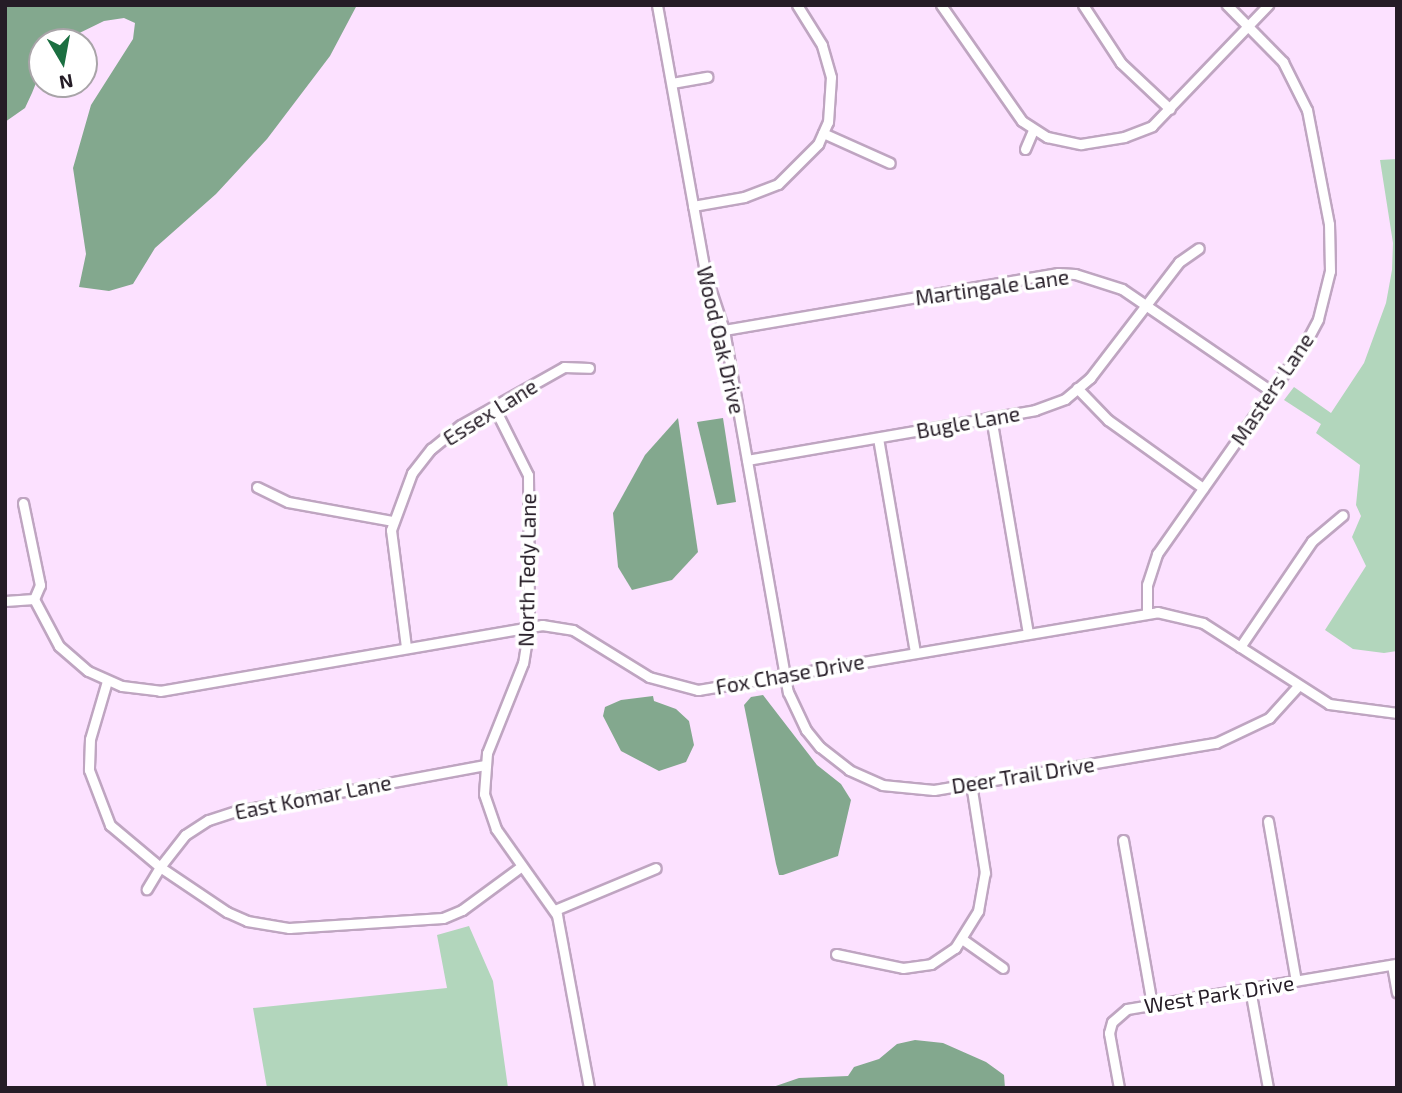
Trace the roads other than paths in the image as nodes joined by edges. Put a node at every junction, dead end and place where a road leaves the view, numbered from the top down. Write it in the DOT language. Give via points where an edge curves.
graph roads {
  1 [pos="657,5"];
  2 [pos="797,5"];
  3 [pos="942,5"];
  4 [pos="1083,5"];
  5 [pos="1227,5"];
  6 [pos="1268,5"];
  7 [pos="1250,27"];
  8 [pos="707,77"];
  9 [pos="671,83"];
  10 [pos="1170,109"];
  11 [pos="1034,130"];
  12 [pos="823,133"];
  13 [pos="1025,149"];
  14 [pos="890,163"];
  15 [pos="693,206"];
  16 [pos="1199,247"];
  17 [pos="1145,305"];
  18 [pos="724,330"];
  19 [pos="589,368"];
  20 [pos="1077,388"];
  21 [pos="1271,391"];
  22 [pos="494,407"];
  23 [pos="991,417"];
  24 [pos="878,438"];
  25 [pos="747,460"];
  26 [pos="257,487"];
  27 [pos="1203,488"];
  28 [pos="23,503"];
  29 [pos="1343,515"];
  30 [pos="393,521"];
  31 [pos="34,599"];
  32 [pos="5,601"];
  33 [pos="1147,613"];
  34 [pos="529,626"];
  35 [pos="1028,633"];
  36 [pos="406,647"];
  37 [pos="1240,648"];
  38 [pos="915,653"];
  39 [pos="785,676"];
  40 [pos="107,681"];
  41 [pos="1298,687"];
  42 [pos="1397,713"];
  43 [pos="485,765"];
  44 [pos="971,784"];
  45 [pos="1268,821"];
  46 [pos="1123,840"];
  47 [pos="522,866"];
  48 [pos="160,867"];
  49 [pos="656,868"];
  50 [pos="147,889"];
  51 [pos="555,910"];
  52 [pos="962,939"];
  53 [pos="836,954"];
  54 [pos="1394,965"];
  55 [pos="1003,968"];
  56 [pos="1296,981"];
  57 [pos="1250,989"];
  58 [pos="1397,993"];
  59 [pos="1152,1005"];
  60 [pos="1119,1087"];
  61 [pos="589,1088"];
  62 [pos="1268,1088"];
  1 -- 9 [label="street, Wood Oak Drive"];
  2 -- 12 [label="street" via="822,45 829,68 832,96"];
  3 -- 11 [label="street" via="1009,104"];
  4 -- 10 [label="street" via="1121,63"];
  5 -- 7 [label="street, Masters Lane"];
  6 -- 7 [label="street"];
  7 -- 10 [label="street"];
  7 -- 21 [label="street, Masters Lane" via="1283,62 1307,110 1331,248 1318,318"];
  8 -- 9 [label="street"];
  9 -- 15 [label="street, Wood Oak Drive"];
  10 -- 11 [label="street" via="1152,126 1113,139 1062,142"];
  11 -- 13 [label="street"];
  12 -- 14 [label="street"];
  12 -- 15 [label="street" via="804,162 778,184 744,197"];
  15 -- 18 [label="street, Wood Oak Drive" via="705,273"];
  16 -- 17 [label="street, Bugle Lane" via="1179,262"];
  17 -- 18 [label="street, Martingale Lane" via="1111,284 1058,273"];
  17 -- 20 [label="street, Bugle Lane"];
  17 -- 21 [label="street, Martingale Lane"];
  18 -- 25 [label="street, Wood Oak Drive"];
  19 -- 22 [label="street, Essex Lane" via="564,367"];
  20 -- 23 [label="street, Bugle Lane" via="1048,406"];
  20 -- 27 [label="street" via="1108,420"];
  21 -- 27 [label="street, Masters Lane"];
  22 -- 30 [label="street, Essex Lane" via="431,449 412,473"];
  22 -- 34 [label="street, North Tedy Lane" via="520,451 528,475"];
  23 -- 24 [label="street, Bugle Lane"];
  23 -- 35 [label="street"];
  24 -- 25 [label="street, Bugle Lane"];
  24 -- 38 [label="street"];
  25 -- 39 [label="street, Wood Oak Drive"];
  26 -- 30 [label="street" via="288,502"];
  27 -- 33 [label="street, Masters Lane" via="1153,562"];
  28 -- 31 [label="street" via="40,585"];
  29 -- 37 [label="street" via="1312,541"];
  30 -- 36 [label="street, Essex Lane" via="390,549"];
  31 -- 32 [label="street"];
  31 -- 40 [label="street, Fox Chase Drive" via="59,646"];
  33 -- 35 [label="street, Fox Chase Drive"];
  33 -- 37 [label="street, Fox Chase Drive" via="1188,617"];
  34 -- 36 [label="street, Fox Chase Drive"];
  34 -- 39 [label="street, Fox Chase Drive" via="573,630 670,685 710,688"];
  34 -- 43 [label="street, North Tedy Lane" via="523,663"];
  35 -- 38 [label="street, Fox Chase Drive"];
  36 -- 40 [label="street, Fox Chase Drive" via="160,691"];
  37 -- 41 [label="street, Fox Chase Drive"];
  38 -- 39 [label="street, Fox Chase Drive"];
  39 -- 44 [label="street, Deer Trail Drive" via="806,730 849,770 900,790"];
  40 -- 48 [label="street" via="89,746 94,790 110,825"];
  41 -- 42 [label="street, Fox Chase Drive" via="1348,709"];
  41 -- 44 [label="street, Deer Trail Drive" via="1269,718 1229,739"];
  43 -- 47 [label="street, North Tedy Lane" via="490,816"];
  43 -- 48 [label="street, East Komar Lane" via="236,811 208,820 186,835"];
  44 -- 52 [label="street" via="985,873 978,911"];
  45 -- 56 [label="street"];
  46 -- 59 [label="street"];
  47 -- 48 [label="street" via="462,910 443,918 289,928 247,921 227,912"];
  47 -- 51 [label="street, North Tedy Lane"];
  48 -- 50 [label="street, East Komar Lane"];
  49 -- 51 [label="street"];
  51 -- 61 [label="street, North Tedy Lane"];
  52 -- 53 [label="street" via="945,957 916,967"];
  52 -- 55 [label="street"];
  54 -- 56 [label="street, West Park Drive"];
  54 -- 58 [label="street"];
  56 -- 57 [label="street, West Park Drive"];
  57 -- 59 [label="street, West Park Drive"];
  57 -- 62 [label="street"];
  59 -- 60 [label="street, West Park Drive" via="1127,1009 1112,1022 1109,1033"];
}
